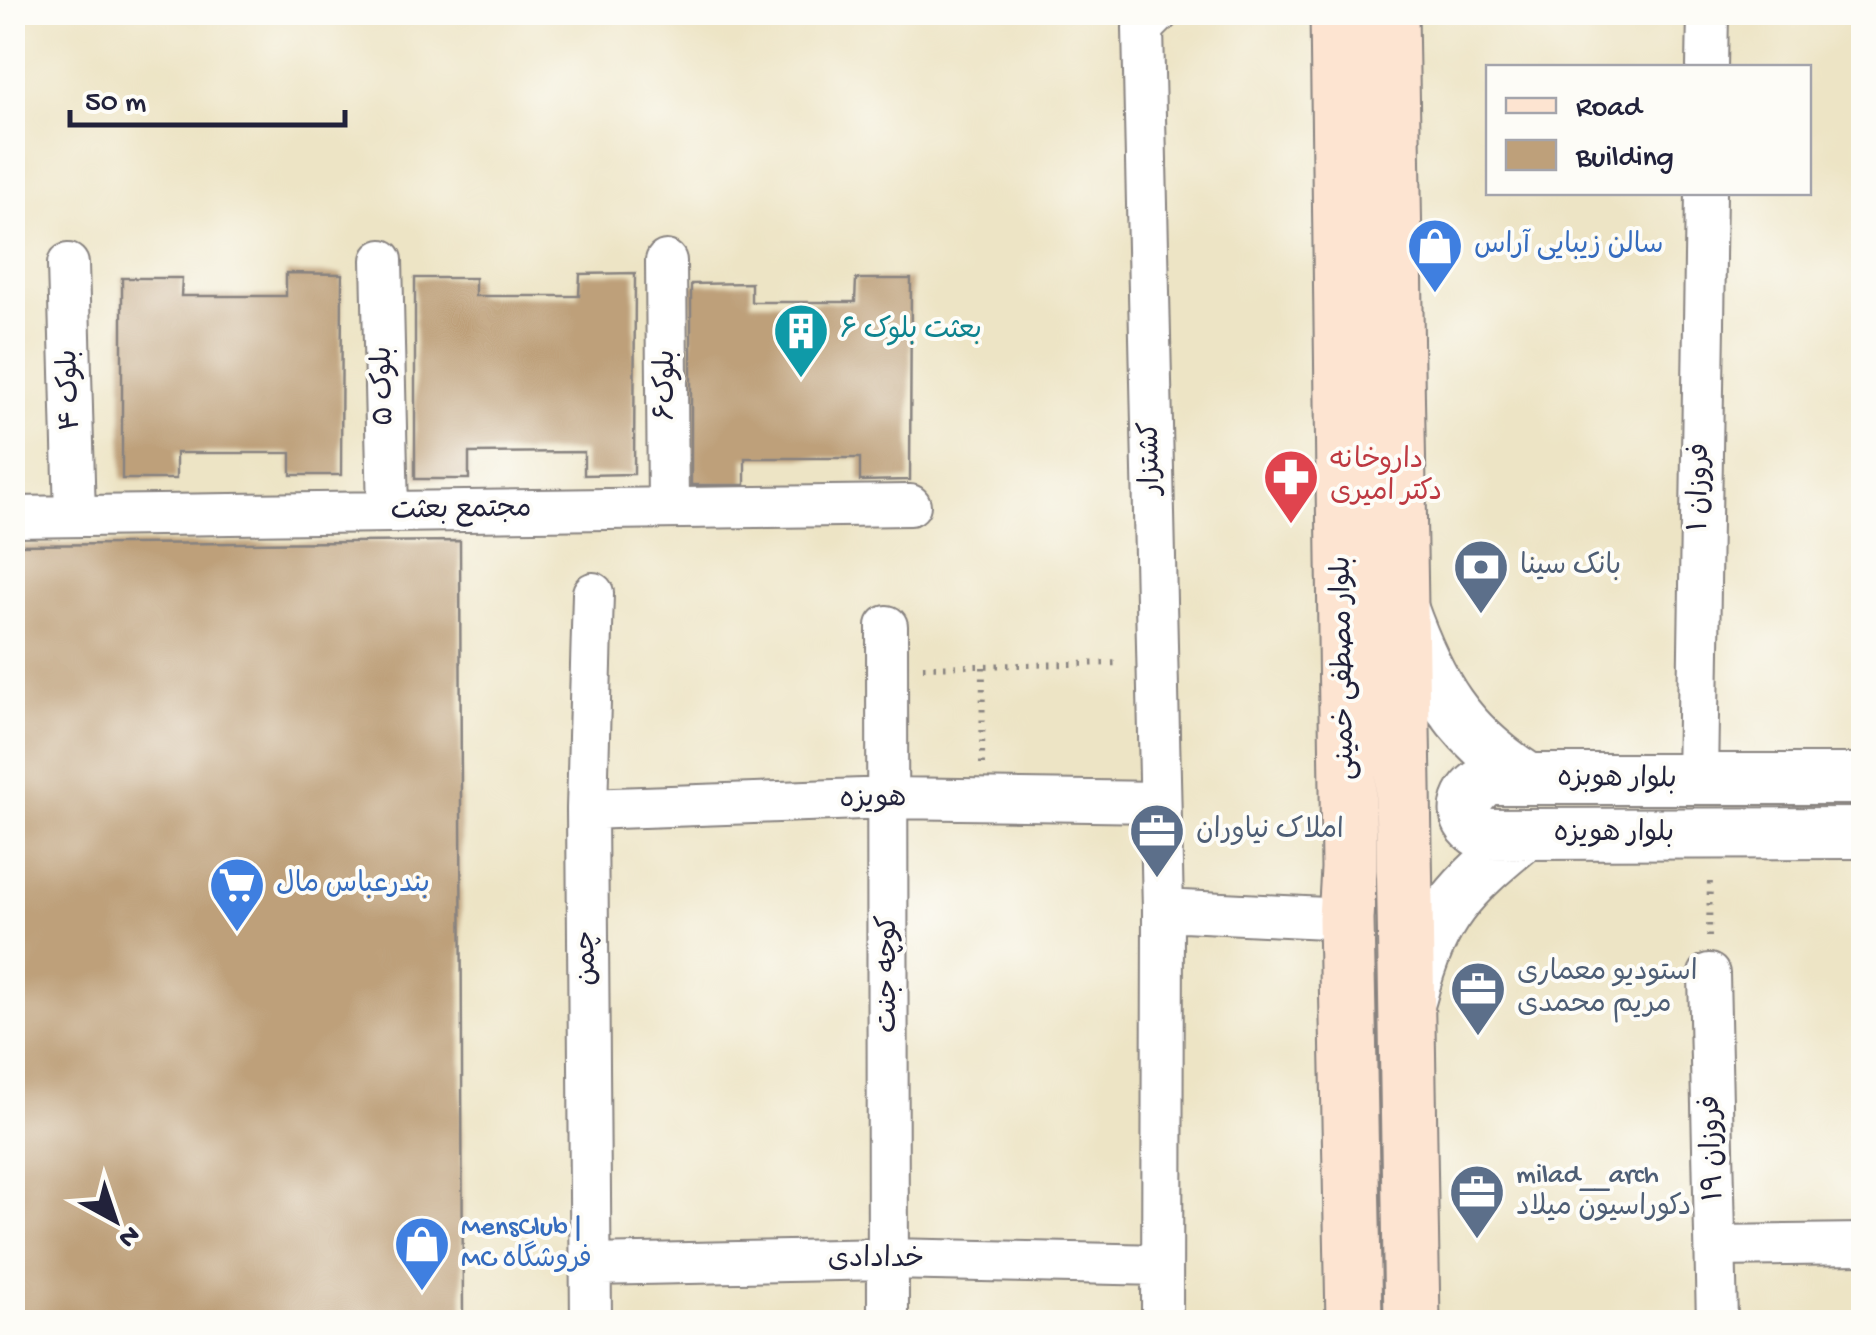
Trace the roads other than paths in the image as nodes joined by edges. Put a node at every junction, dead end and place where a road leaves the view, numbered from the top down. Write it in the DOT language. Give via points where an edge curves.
graph roads {
  1 [pos="1159,12"];
  2 [pos="1338,12"];
  3 [pos="1390,12"];
  4 [pos="1708,12"];
  5 [pos="1708,65"];
  6 [pos="1706,195"];
  7 [pos="382,260"];
  8 [pos="666,261"];
  9 [pos="68,264"];
  10 [pos="910,505"];
  11 [pos="668,508"];
  12 [pos="388,512"];
  13 [pos="75,516"];
  14 [pos="12,517"];
  15 [pos="592,593"];
  16 [pos="1402,608"];
  17 [pos="887,626"];
  18 [pos="1529,778"];
  19 [pos="1864,780"];
  20 [pos="1697,782"];
  21 [pos="890,798"];
  22 [pos="1160,802"];
  23 [pos="586,809"];
  24 [pos="1864,833"];
  25 [pos="1525,835"];
  26 [pos="1162,910"];
  27 [pos="1346,919"];
  28 [pos="1709,974"];
  29 [pos="1407,1013"];
  30 [pos="1864,1244"];
  31 [pos="1716,1246"];
  32 [pos="888,1259"];
  33 [pos="591,1264"];
  34 [pos="1162,1265"];
  35 [pos="592,1322"];
  36 [pos="888,1322"];
  37 [pos="1162,1322"];
  38 [pos="1354,1322"];
  39 [pos="1412,1322"];
  40 [pos="1718,1322"];
  1 -- 22 [label="street, کشتزار" via="1143,28"];
  2 -- 27 [label="main road, بلوار مصطفی خمینی"];
  3 -- 16 [label="main road, بلوار مصطفی خمینی"];
  4 -- 5 [label="street"];
  6 -- 20 [label="street, فروزان ۱"];
  7 -- 12 [label="street, بلوک ۵"];
  8 -- 11 [label="street, بلوک۶"];
  9 -- 13 [label="street, بلوک ۴"];
  10 -- 11 [label="street, مجتمع بعثت"];
  11 -- 12 [label="street, مجتمع بعثت"];
  12 -- 13 [label="street, مجتمع بعثت"];
  13 -- 14 [label="street, مجتمع بعثت"];
  15 -- 23 [label="street, چمن"];
  16 -- 18 [label="street, بلوار هوبزه" via="1436,685 1467,731"];
  16 -- 29 [label="main road, بلوار مصطفی خمینی"];
  17 -- 21 [label="street, کوچه جنت"];
  18 -- 20 [label="street, بلوار هوبزه"];
  18 -- 25 [label="street" via="1475,786 1465,814 1482,834"];
  19 -- 20 [label="street, بلوار هوبزه"];
  21 -- 22 [label="street, هویزه"];
  21 -- 23 [label="street, هویزه"];
  21 -- 32 [label="street, کوچه جنت"];
  22 -- 26 [label="street, کشتزار"];
  23 -- 33 [label="street, چمن"];
  24 -- 25 [label="street, بلوار هویزه"];
  25 -- 29 [label="street, بلوار هویزه" via="1476,875 1443,914 1423,953"];
  26 -- 27 [label="street"];
  26 -- 34 [label="street, کشتزار"];
  27 -- 38 [label="main road, بلوار مصطفی خمینی"];
  28 -- 31 [label="street, فروزان ۱۹"];
  29 -- 39 [label="main road, بلوار مصطفی خمینی"];
  30 -- 31 [label="street"];
  31 -- 40 [label="street, فروزان ۱۹"];
  32 -- 33 [label="street, خدادادی"];
  32 -- 34 [label="street, خدادادی"];
  32 -- 36 [label="street, کوچه جنت"];
  33 -- 35 [label="street, چمن"];
  34 -- 37 [label="street, کشتزار"];
}
